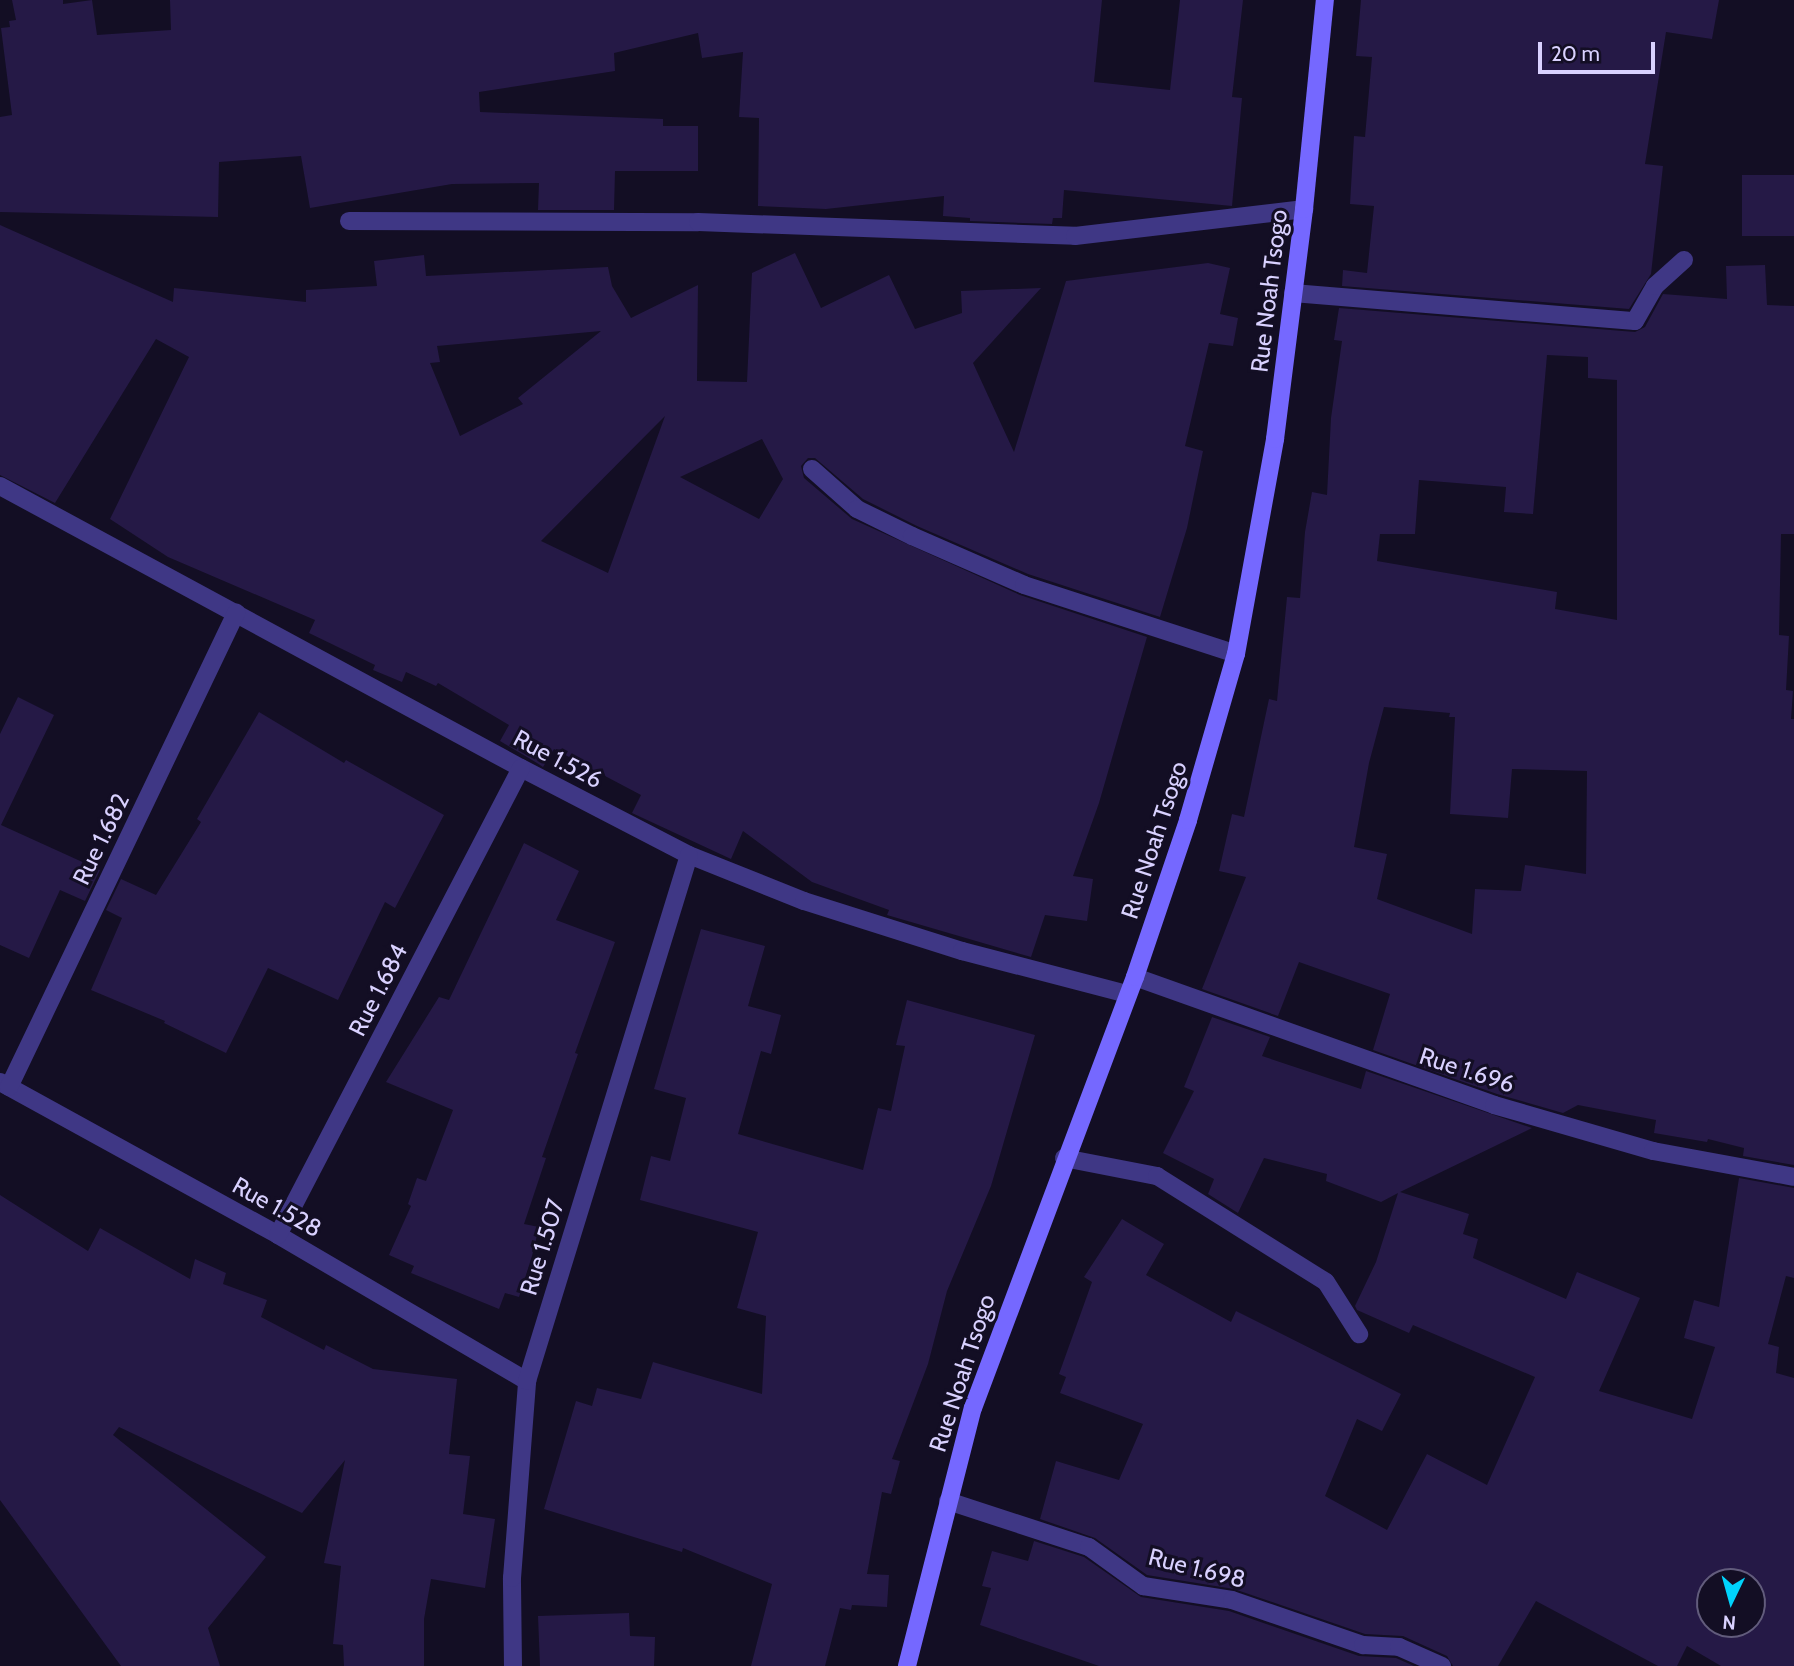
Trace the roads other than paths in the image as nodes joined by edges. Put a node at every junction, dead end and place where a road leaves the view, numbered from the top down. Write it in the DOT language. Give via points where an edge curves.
graph roads {
  1 [pos="1325,0"];
  2 [pos="1304,209"];
  3 [pos="349,221"];
  4 [pos="1684,260"];
  5 [pos="1293,293"];
  6 [pos="812,470"];
  7 [pos="0,486"];
  8 [pos="236,613"];
  9 [pos="1236,654"];
  10 [pos="521,768"];
  11 [pos="689,855"];
  12 [pos="1135,977"];
  13 [pos="1126,994"];
  14 [pos="5,1085"];
  15 [pos="1064,1158"];
  16 [pos="1794,1177"];
  17 [pos="278,1235"];
  18 [pos="1359,1334"];
  19 [pos="527,1381"];
  20 [pos="947,1501"];
  21 [pos="513,1666"];
  22 [pos="907,1666"];
  23 [pos="1442,1666"];
  1 -- 2 [label="main road, Rue Noah Tsogo"];
  2 -- 3 [label="street" via="1075,236 698,222"];
  2 -- 5 [label="main road, Rue Noah Tsogo"];
  4 -- 5 [label="street" via="1656,286 1635,321"];
  5 -- 9 [label="main road, Rue Noah Tsogo" via="1275,439"];
  6 -- 9 [label="street" via="858,509 924,542 1024,585"];
  7 -- 8 [label="street, Rue 1.526"];
  8 -- 10 [label="street, Rue 1.526"];
  8 -- 14 [label="street, Rue 1.682"];
  9 -- 12 [label="main road, Rue Noah Tsogo" via="1188,820"];
  10 -- 11 [label="street, Rue 1.526"];
  10 -- 17 [label="street, Rue 1.684"];
  11 -- 13 [label="street, Rue 1.526" via="870,922"];
  11 -- 19 [label="street, Rue 1.507"];
  12 -- 13 [label="main road, Rue Noah Tsogo"];
  12 -- 16 [label="street, Rue 1.696" via="1494,1105 1653,1151"];
  13 -- 15 [label="main road, Rue Noah Tsogo"];
  14 -- 17 [label="street, Rue 1.528"];
  15 -- 18 [label="street" via="1157,1176 1326,1282"];
  15 -- 20 [label="main road, Rue Noah Tsogo" via="973,1408"];
  17 -- 19 [label="street, Rue 1.528"];
  19 -- 21 [label="street, Rue 1.507" via="512,1578"];
  20 -- 22 [label="main road, Rue Noah Tsogo"];
  20 -- 23 [label="street, Rue 1.698" via="1089,1546 1143,1586 1232,1600 1363,1645 1398,1647"];
}
